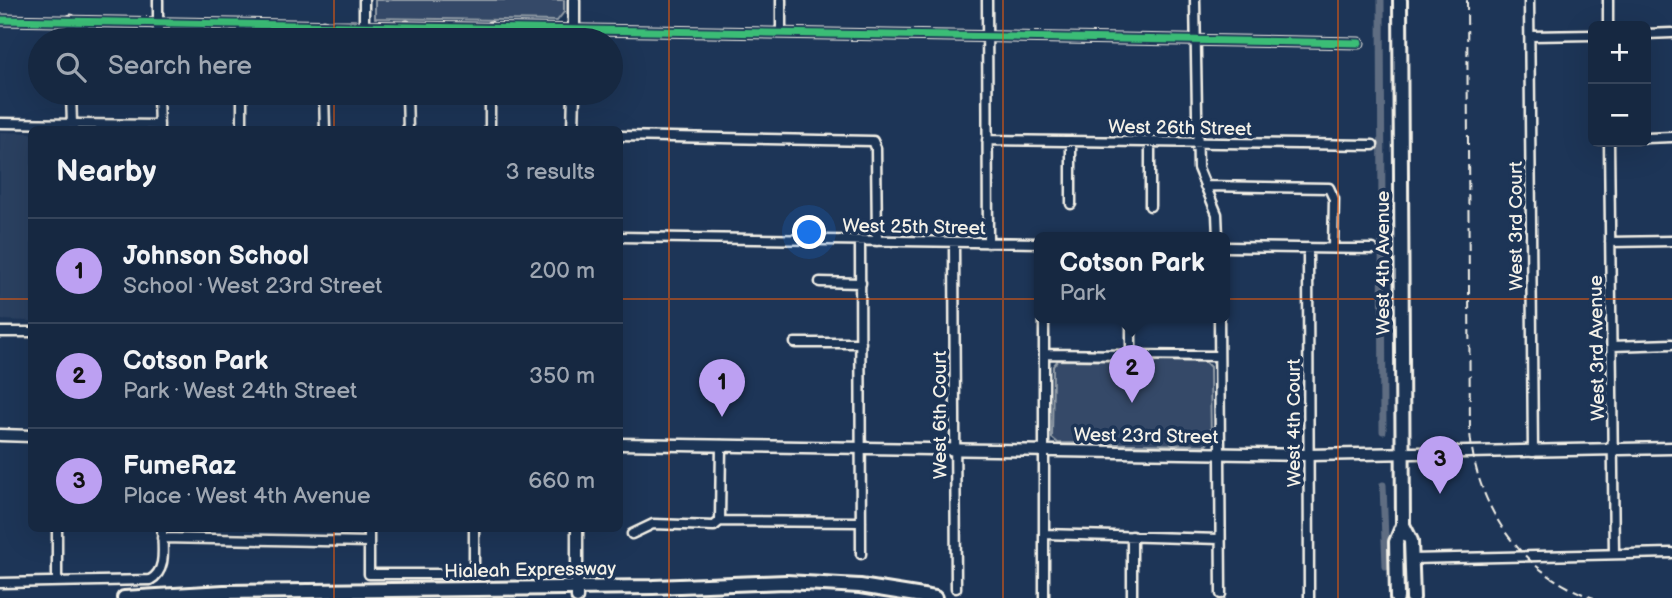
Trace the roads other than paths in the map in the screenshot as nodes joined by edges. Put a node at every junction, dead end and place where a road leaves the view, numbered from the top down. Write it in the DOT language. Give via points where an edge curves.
graph roads {
  1 [pos="158,0"];
  2 [pos="364,0"];
  3 [pos="573,0"];
  4 [pos="781,0"];
  5 [pos="987,0"];
  6 [pos="1195,0"];
  7 [pos="1400,0"];
  8 [pos="1529,0"];
  9 [pos="1608,0"];
  10 [pos="0,20"];
  11 [pos="71,20"];
  12 [pos="1608,21"];
  13 [pos="158,22"];
  14 [pos="241,24"];
  15 [pos="324,24"];
  16 [pos="364,25"];
  17 [pos="407,26"];
  18 [pos="489,27"];
  19 [pos="71,28"];
  20 [pos="158,28"];
  21 [pos="241,28"];
  22 [pos="324,28"];
  23 [pos="532,28"];
  24 [pos="574,28"];
  25 [pos="623,30"];
  26 [pos="782,33"];
  27 [pos="1672,33"];
  28 [pos="1651,34"];
  29 [pos="1588,35"];
  30 [pos="1530,36"];
  31 [pos="987,38"];
  32 [pos="1196,39"];
  33 [pos="1359,43"];
  34 [pos="71,105"];
  35 [pos="158,105"];
  36 [pos="242,105"];
  37 [pos="324,105"];
  38 [pos="407,105"];
  39 [pos="490,105"];
  40 [pos="573,105"];
  41 [pos="0,123"];
  42 [pos="72,124"];
  43 [pos="130,126"];
  44 [pos="159,126"];
  45 [pos="242,126"];
  46 [pos="325,126"];
  47 [pos="408,126"];
  48 [pos="490,126"];
  49 [pos="573,126"];
  50 [pos="623,136"];
  51 [pos="1672,137"];
  52 [pos="1651,138"];
  53 [pos="987,139"];
  54 [pos="1071,141"];
  55 [pos="1150,142"];
  56 [pos="1197,142"];
  57 [pos="1373,145"];
  58 [pos="1609,147"];
  59 [pos="1205,186"];
  60 [pos="1071,204"];
  61 [pos="1150,206"];
  62 [pos="1218,232"];
  63 [pos="623,237"];
  64 [pos="860,241"];
  65 [pos="877,241"];
  66 [pos="1672,241"];
  67 [pos="1611,242"];
  68 [pos="954,243"];
  69 [pos="988,243"];
  70 [pos="1034,243"];
  71 [pos="1230,247"];
  72 [pos="1308,248"];
  73 [pos="1333,248"];
  74 [pos="1373,249"];
  75 [pos="820,282"];
  76 [pos="861,283"];
  77 [pos="1044,323"];
  78 [pos="1131,323"];
  79 [pos="1219,323"];
  80 [pos="0,332"];
  81 [pos="28,332"];
  82 [pos="795,343"];
  83 [pos="861,343"];
  84 [pos="1672,345"];
  85 [pos="1612,346"];
  86 [pos="1045,354"];
  87 [pos="1131,355"];
  88 [pos="1219,356"];
  89 [pos="0,435"];
  90 [pos="28,436"];
  91 [pos="623,444"];
  92 [pos="721,445"];
  93 [pos="1672,448"];
  94 [pos="861,449"];
  95 [pos="955,450"];
  96 [pos="1614,450"];
  97 [pos="1045,452"];
  98 [pos="1533,452"];
  99 [pos="1220,453"];
  100 [pos="1403,454"];
  101 [pos="1308,455"];
  102 [pos="720,521"];
  103 [pos="861,522"];
  104 [pos="1403,525"];
  105 [pos="57,532"];
  106 [pos="369,532"];
  107 [pos="474,532"];
  108 [pos="577,532"];
  109 [pos="162,533"];
  110 [pos="632,534"];
  111 [pos="1044,534"];
  112 [pos="1132,536"];
  113 [pos="1220,539"];
  114 [pos="369,542"];
  115 [pos="1672,553"];
  116 [pos="861,554"];
  117 [pos="1614,554"];
  118 [pos="1411,559"];
  119 [pos="57,582"];
  120 [pos="0,583"];
  121 [pos="956,587"];
  122 [pos="577,592"];
  123 [pos="1221,594"];
  124 [pos="1044,597"];
  125 [pos="124,598"];
  126 [pos="935,598"];
  127 [pos="1132,598"];
  128 [pos="1309,598"];
  129 [pos="1397,598"];
  130 [pos="1413,598"];
  1 -- 13 [label="street"];
  2 -- 16 [label="street"];
  3 -- 24 [label="street"];
  4 -- 26 [label="street"];
  5 -- 31 [label="street"];
  6 -- 32 [label="street"];
  7 -- 100 [label="main road, West 4th Avenue"];
  8 -- 30 [label="street, West 3rd Court"];
  9 -- 12 [label="street"];
  10 -- 11 [label="street"];
  11 -- 13 [label="street"];
  11 -- 19 [label="street"];
  13 -- 14 [label="street"];
  13 -- 20 [label="street"];
  14 -- 15 [label="street"];
  14 -- 21 [label="street"];
  15 -- 16 [label="street"];
  15 -- 22 [label="street"];
  16 -- 17 [label="street"];
  17 -- 18 [label="street"];
  18 -- 23 [label="street"];
  25 -- 26 [label="street"];
  26 -- 31 [label="street"];
  27 -- 28 [label="street"];
  29 -- 30 [label="street"];
  30 -- 98 [label="street, West 3rd Court"];
  31 -- 32 [label="street"];
  31 -- 53 [label="street"];
  32 -- 33 [label="street"];
  32 -- 56 [label="street"];
  34 -- 42 [label="street"];
  35 -- 44 [label="street"];
  36 -- 45 [label="street"];
  37 -- 46 [label="street"];
  38 -- 47 [label="street"];
  39 -- 48 [label="street"];
  40 -- 49 [label="street"];
  41 -- 42 [label="street"];
  42 -- 43 [label="street"];
  50 -- 65 [label="street" via="873,141"];
  51 -- 52 [label="street"];
  53 -- 54 [label="street, West 26th Street"];
  53 -- 69 [label="street"];
  54 -- 55 [label="street, West 26th Street"];
  54 -- 60 [label="street"];
  55 -- 56 [label="street, West 26th Street"];
  55 -- 61 [label="street"];
  56 -- 57 [label="street, West 26th Street"];
  56 -- 59 [label="street" via="1198,168"];
  58 -- 67 [label="street, West 3rd Avenue"];
  59 -- 62 [label="street" via="1217,214"];
  59 -- 73 [label="street" via="1329,188 1334,199"];
  63 -- 64 [label="street, West 25th Street"];
  64 -- 65 [label="street, West 25th Street"];
  64 -- 76 [label="street"];
  65 -- 68 [label="street, West 25th Street"];
  66 -- 67 [label="street"];
  67 -- 85 [label="street, West 3rd Avenue"];
  68 -- 69 [label="street, West 25th Street"];
  68 -- 95 [label="street, West 6th Court"];
  69 -- 70 [label="street, West 25th Street"];
  71 -- 72 [label="street"];
  72 -- 73 [label="street"];
  72 -- 101 [label="street, West 4th Court"];
  73 -- 74 [label="street"];
  75 -- 76 [label="street"];
  76 -- 83 [label="street"];
  77 -- 86 [label="street"];
  78 -- 87 [label="street"];
  79 -- 88 [label="street"];
  80 -- 81 [label="street"];
  82 -- 83 [label="street"];
  83 -- 94 [label="street"];
  84 -- 85 [label="street"];
  85 -- 96 [label="street, West 3rd Avenue"];
  86 -- 87 [label="street"];
  86 -- 97 [label="street"];
  87 -- 88 [label="street"];
  88 -- 99 [label="street"];
  89 -- 90 [label="street"];
  91 -- 92 [label="street, West 23rd Street"];
  92 -- 94 [label="street, West 23rd Street"];
  92 -- 102 [label="street"];
  93 -- 96 [label="street, West 23rd Street"];
  94 -- 95 [label="street, West 23rd Street"];
  94 -- 103 [label="street"];
  95 -- 97 [label="street, West 23rd Street"];
  95 -- 121 [label="street, West 6th Court"];
  96 -- 98 [label="street, West 23rd Street"];
  96 -- 117 [label="street, West 3rd Avenue"];
  97 -- 99 [label="street, West 23rd Street"];
  97 -- 111 [label="street"];
  98 -- 100 [label="street, West 23rd Street"];
  99 -- 101 [label="street, West 23rd Street"];
  99 -- 113 [label="street"];
  100 -- 101 [label="street, West 23rd Street"];
  100 -- 104 [label="main road, West 4th Avenue"];
  101 -- 128 [label="street, West 4th Court"];
  102 -- 103 [label="street"];
  102 -- 110 [label="street" via="715,526 653,524"];
  103 -- 116 [label="street"];
  104 -- 118 [label="main road, West 4th Avenue"];
  104 -- 129 [label="main road, West 4th Avenue" via="1396,542"];
  105 -- 119 [label="street"];
  106 -- 114 [label="street"];
  107 -- 114 [label="street" via="474,574 369,574"];
  108 -- 122 [label="street"];
  109 -- 114 [label="street"];
  109 -- 119 [label="street" via="162,568 150,580"];
  111 -- 112 [label="street"];
  111 -- 124 [label="street"];
  112 -- 113 [label="street"];
  112 -- 127 [label="street"];
  113 -- 123 [label="street"];
  115 -- 117 [label="street"];
  117 -- 118 [label="street"];
  118 -- 130 [label="main road, West 4th Avenue"];
  119 -- 120 [label="street"];
  122 -- 125 [label="main road, Hialeah Expressway" via="238,592"];
  122 -- 126 [label="main road, Hialeah Expressway" via="786,582 860,586"];
}
